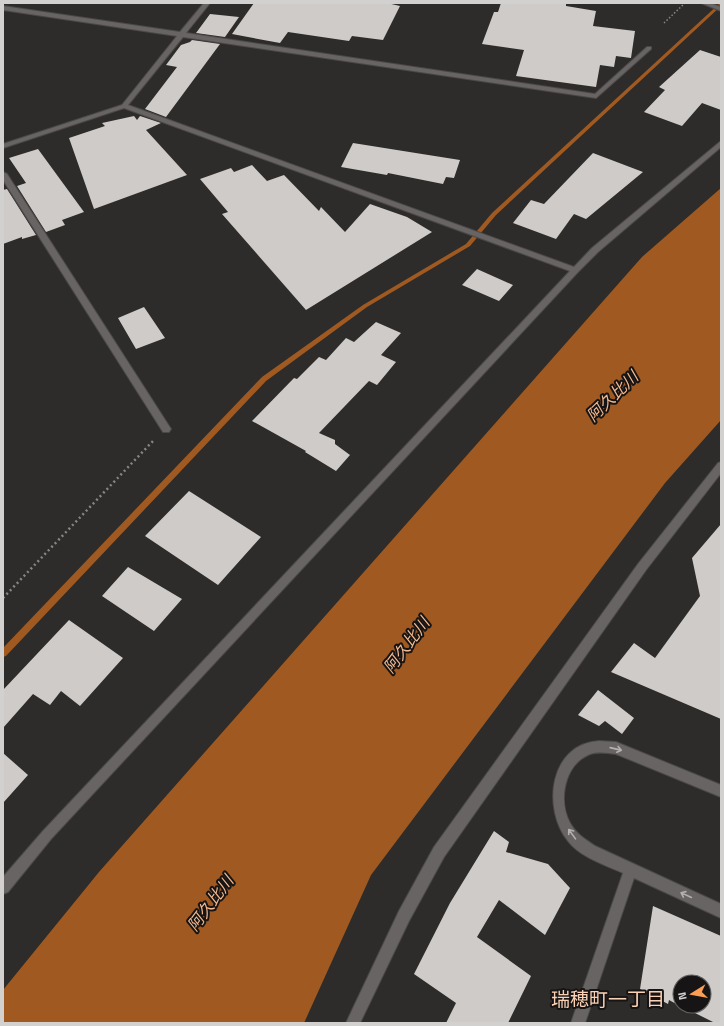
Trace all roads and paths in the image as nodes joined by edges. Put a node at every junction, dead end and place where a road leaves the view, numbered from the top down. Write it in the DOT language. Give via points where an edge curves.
graph roads {
  1 [pos="207,3"];
  2 [pos="685,3"];
  3 [pos="704,3"];
  4 [pos="3,8"];
  5 [pos="721,9"];
  6 [pos="664,23"];
  7 [pos="182,35"];
  8 [pos="649,48"];
  9 [pos="124,106"];
  10 [pos="721,143"];
  11 [pos="3,146"];
  12 [pos="3,174"];
  13 [pos="575,270"];
  14 [pos="166,429"];
  15 [pos="721,466"];
  16 [pos="3,598"];
  17 [pos="721,791"];
  18 [pos="630,870"];
  19 [pos="3,887"];
  20 [pos="721,911"];
  21 [pos="353,1023"];
  22 [pos="578,1023"];
  1 -- 7 [label="street"];
  2 -- 6 [label="path"];
  3 -- 5 [label="street"];
  4 -- 7 [label="street"];
  7 -- 8 [label="street" via="596,96"];
  7 -- 9 [label="street"];
  9 -- 11 [label="street"];
  9 -- 13 [label="street"];
  10 -- 13 [label="street"];
  12 -- 14 [label="street"];
  13 -- 19 [label="street" via="47,835"];
  14 -- 16 [label="path"];
  15 -- 21 [label="street" via="642,566 439,852 404,916"];
  18 -- 17 [label="street, one-way" via="590,851 573,837 562,817 558,794 561,774 570,760 583,750 598,746 616,748"];
  20 -- 18 [label="street, one-way"];
  18 -- 22 [label="street"];
}
